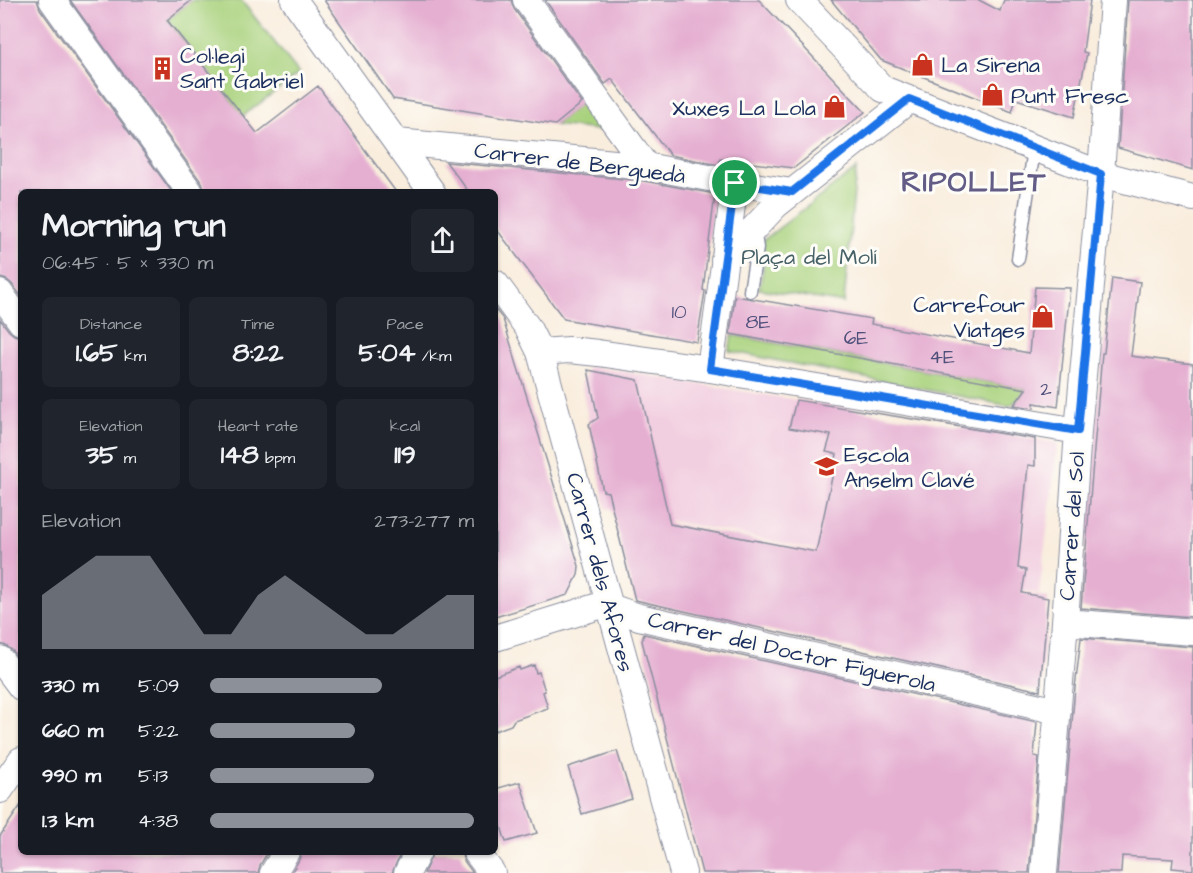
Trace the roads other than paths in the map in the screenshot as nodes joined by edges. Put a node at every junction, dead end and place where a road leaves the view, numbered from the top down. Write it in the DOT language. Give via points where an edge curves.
graph roads {
  1 [pos="52,0"];
  2 [pos="294,0"];
  3 [pos="526,0"];
  4 [pos="800,0"];
  5 [pos="1113,0"];
  6 [pos="909,99"];
  7 [pos="397,142"];
  8 [pos="1034,149"];
  9 [pos="646,166"];
  10 [pos="1101,174"];
  11 [pos="735,183"];
  12 [pos="188,189"];
  13 [pos="430,189"];
  14 [pos="792,192"];
  15 [pos="1193,198"];
  16 [pos="753,229"];
  17 [pos="1018,259"];
  18 [pos="724,260"];
  19 [pos="750,291"];
  20 [pos="0,293"];
  21 [pos="498,294"];
  22 [pos="503,313"];
  23 [pos="18,318"];
  24 [pos="540,352"];
  25 [pos="710,369"];
  26 [pos="1078,431"];
  27 [pos="610,606"];
  28 [pos="1065,622"];
  29 [pos="1193,632"];
  30 [pos="498,637"];
  31 [pos="0,659"];
  32 [pos="18,683"];
  33 [pos="1058,711"];
  34 [pos="18,764"];
  35 [pos="0,790"];
  36 [pos="284,855"];
  37 [pos="416,855"];
  38 [pos="478,855"];
  39 [pos="494,855"];
  40 [pos="273,873"];
  41 [pos="407,873"];
  42 [pos="492,873"];
  43 [pos="499,873"];
  44 [pos="683,873"];
  45 [pos="1044,873"];
  1 -- 12 [label="street"];
  2 -- 7 [label="street"];
  3 -- 9 [label="street"];
  4 -- 6 [label="street" via="882,89"];
  5 -- 10 [label="street, Carrer del Sol"];
  6 -- 8 [label="street"];
  6 -- 14 [label="street"];
  7 -- 9 [label="street, Carrer de Berguedà"];
  7 -- 13 [label="street"];
  8 -- 10 [label="street"];
  8 -- 17 [label="lane"];
  9 -- 11 [label="street, Carrer de Berguedà"];
  10 -- 15 [label="street"];
  10 -- 26 [label="street, Carrer del Sol"];
  11 -- 14 [label="street, Carrer de Berguedà"];
  11 -- 18 [label="street"];
  14 -- 16 [label="street"];
  16 -- 18 [label="street"];
  16 -- 19 [label="lane" via="757,248"];
  18 -- 25 [label="street"];
  20 -- 23 [label="street"];
  21 -- 22 [label="street, Carrer dels Afores"];
  22 -- 24 [label="street, Carrer dels Afores" via="528,328"];
  24 -- 25 [label="street" via="569,350"];
  24 -- 27 [label="street, Carrer dels Afores"];
  25 -- 26 [label="street"];
  26 -- 28 [label="street, Carrer del Sol"];
  27 -- 30 [label="street"];
  27 -- 33 [label="street, Carrer del Doctor Figuerola" via="639,617"];
  27 -- 44 [label="street, Carrer dels Afores"];
  28 -- 29 [label="street"];
  28 -- 33 [label="street, Carrer del Sol"];
  31 -- 32 [label="street"];
  33 -- 45 [label="street, Carrer del Sol"];
  34 -- 35 [label="street"];
  36 -- 40 [label="street"];
  37 -- 41 [label="street"];
  38 -- 42 [label="street"];
  39 -- 43 [label="street"];
}
